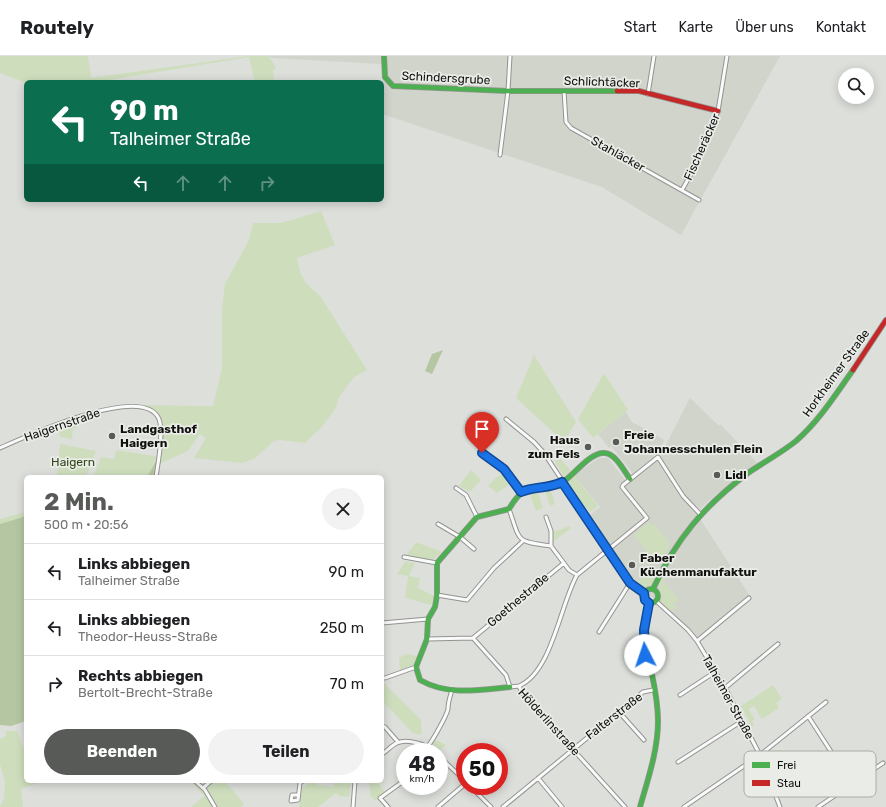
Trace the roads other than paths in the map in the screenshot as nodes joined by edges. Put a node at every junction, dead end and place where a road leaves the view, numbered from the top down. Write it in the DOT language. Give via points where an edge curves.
graph roads {
  1 [pos="384,56"];
  2 [pos="510,56"];
  3 [pos="654,56"];
  4 [pos="727,56"];
  5 [pos="508,91"];
  6 [pos="564,91"];
  7 [pos="648,94"];
  8 [pos="718,111"];
  9 [pos="500,155"];
  10 [pos="682,190"];
  11 [pos="699,200"];
  12 [pos="886,320"];
  13 [pos="506,418"];
  14 [pos="0,448"];
  15 [pos="482,453"];
  16 [pos="156,475"];
  17 [pos="630,479"];
  18 [pos="562,482"];
  19 [pos="456,488"];
  20 [pos="521,492"];
  21 [pos="508,509"];
  22 [pos="700,514"];
  23 [pos="477,517"];
  24 [pos="546,517"];
  25 [pos="438,524"];
  26 [pos="460,537"];
  27 [pos="522,541"];
  28 [pos="552,546"];
  29 [pos="474,549"];
  30 [pos="607,550"];
  31 [pos="404,557"];
  32 [pos="436,563"];
  33 [pos="564,563"];
  34 [pos="577,575"];
  35 [pos="630,583"];
  36 [pos="653,590"];
  37 [pos="644,593"];
  38 [pos="437,595"];
  39 [pos="749,598"];
  40 [pos="656,601"];
  41 [pos="649,603"];
  42 [pos="428,619"];
  43 [pos="384,623"];
  44 [pos="599,632"];
  45 [pos="473,638"];
  46 [pos="427,639"];
  47 [pos="697,641"];
  48 [pos="778,644"];
  49 [pos="416,667"];
  50 [pos="715,672"];
  51 [pos="384,678"];
  52 [pos="518,686"];
  53 [pos="510,687"];
  54 [pos="724,688"];
  55 [pos="452,690"];
  56 [pos="653,690"];
  57 [pos="680,694"];
  58 [pos="826,702"];
  59 [pos="619,712"];
  60 [pos="808,716"];
  61 [pos="742,721"];
  62 [pos="384,727"];
  63 [pos="644,740"];
  64 [pos="398,742"];
  65 [pos="406,743"];
  66 [pos="430,743"];
  67 [pos="573,749"];
  68 [pos="758,751"];
  69 [pos="765,751"];
  70 [pos="831,751"];
  71 [pos="384,752"];
  72 [pos="678,762"];
  73 [pos="883,763"];
  74 [pos="448,765"];
  75 [pos="744,766"];
  76 [pos="876,768"];
  77 [pos="456,772"];
  78 [pos="538,778"];
  79 [pos="197,783"];
  80 [pos="209,783"];
  81 [pos="300,783"];
  82 [pos="355,783"];
  83 [pos="396,786"];
  84 [pos="203,788"];
  85 [pos="456,792"];
  86 [pos="298,795"];
  87 [pos="479,795"];
  88 [pos="775,797"];
  89 [pos="833,797"];
  90 [pos="215,807"];
  91 [pos="353,807"];
  92 [pos="388,807"];
  93 [pos="438,807"];
  94 [pos="491,807"];
  95 [pos="503,807"];
  96 [pos="562,807"];
  97 [pos="626,807"];
  98 [pos="640,807"];
  99 [pos="684,807"];
  100 [pos="779,807"];
  101 [pos="818,807"];
  1 -- 5 [label="street, Schindersgrube" via="385,77 393,86"];
  2 -- 5 [label="street"];
  3 -- 7 [label="street"];
  4 -- 8 [label="street, Fischeräcker"];
  5 -- 6 [label="street, Schlichtäcker"];
  5 -- 9 [label="street"];
  6 -- 7 [label="street, Schlichtäcker"];
  6 -- 10 [label="street, Stahläcker" via="566,122 571,128"];
  7 -- 8 [label="street, Schlichtäcker"];
  8 -- 10 [label="street, Fischeräcker" via="696,165"];
  10 -- 11 [label="street, Stahläcker"];
  12 -- 22 [label="street, Horkheimer Straße" via="821,415 801,436 783,452 735,484"];
  13 -- 18 [label="street" via="544,453"];
  14 -- 16 [label="street, Haigernstraße" via="39,431 96,412 112,408 141,407 153,412 159,420"];
  15 -- 20 [label="street" via="504,469"];
  17 -- 18 [label="street" via="611,456 604,452 597,454"];
  17 -- 22 [label="street" via="658,457 683,496"];
  17 -- 30 [label="street" via="622,487 647,518"];
  18 -- 20 [label="street" via="553,487 530,488"];
  18 -- 30 [label="street"];
  19 -- 23 [label="street" via="466,495"];
  20 -- 21 [label="street"];
  21 -- 23 [label="street"];
  21 -- 27 [label="street"];
  22 -- 36 [label="street, Horkheimer Straße" via="671,551"];
  23 -- 26 [label="street"];
  24 -- 28 [label="street"];
  25 -- 26 [label="street"];
  26 -- 29 [label="street"];
  26 -- 32 [label="street"];
  27 -- 28 [label="street"];
  27 -- 38 [label="street" via="494,568 467,600"];
  28 -- 33 [label="street"];
  30 -- 34 [label="street"];
  30 -- 35 [label="street"];
  31 -- 32 [label="street"];
  32 -- 38 [label="street"];
  33 -- 34 [label="street" via="568,570"];
  33 -- 45 [label="street, Goethestraße"];
  34 -- 52 [label="street" via="540,665 529,680"];
  35 -- 37 [label="street"];
  35 -- 44 [label="street"];
  36 -- 37 [label="street"];
  36 -- 40 [label="street" via="658,595"];
  37 -- 41 [label="street" via="645,600"];
  38 -- 42 [label="street" via="435,607"];
  39 -- 47 [label="street"];
  40 -- 41 [label="street"];
  40 -- 47 [label="street, Talheimer Straße"];
  41 -- 56 [label="street" via="644,625 644,642"];
  42 -- 43 [label="street"];
  42 -- 46 [label="street"];
  45 -- 46 [label="street"];
  45 -- 53 [label="street, Hölderlinstraße" via="506,675"];
  46 -- 49 [label="street"];
  47 -- 50 [label="street, Talheimer Straße"];
  48 -- 54 [label="street"];
  49 -- 51 [label="street"];
  49 -- 55 [label="street" via="420,680 425,684"];
  50 -- 54 [label="street, Talheimer Straße"];
  50 -- 57 [label="street"];
  52 -- 53 [label="street, Hölderlinstraße"];
  52 -- 67 [label="street, Hölderlinstraße" via="522,694"];
  53 -- 55 [label="street"];
  54 -- 61 [label="street, Talheimer Straße"];
  55 -- 66 [label="street" via="441,726 437,728"];
  56 -- 59 [label="street, Falterstraße" via="643,692"];
  56 -- 98 [label="street" via="658,720 657,731"];
  58 -- 60 [label="street"];
  59 -- 63 [label="street"];
  59 -- 67 [label="street, Falterstraße"];
  60 -- 69 [label="street"];
  60 -- 70 [label="street"];
  61 -- 68 [label="street, Talheimer Straße"];
  61 -- 72 [label="street"];
  62 -- 64 [label="street"];
  64 -- 65 [label="street"];
  64 -- 71 [label="street"];
  67 -- 78 [label="street, Falterstraße"];
  67 -- 97 [label="street, Hölderlinstraße"];
  73 -- 76 [label="street"];
  74 -- 77 [label="street"];
  75 -- 99 [label="street"];
  78 -- 95 [label="street, Falterstraße"];
  78 -- 96 [label="street"];
  79 -- 84 [label="street"];
  80 -- 84 [label="street"];
  81 -- 86 [label="street"];
  82 -- 91 [label="street"];
  83 -- 92 [label="street" via="380,798"];
  84 -- 90 [label="street"];
  85 -- 93 [label="street"];
  87 -- 94 [label="street"];
  88 -- 100 [label="street, Talheimer Straße"];
  89 -- 101 [label="street"];
}
